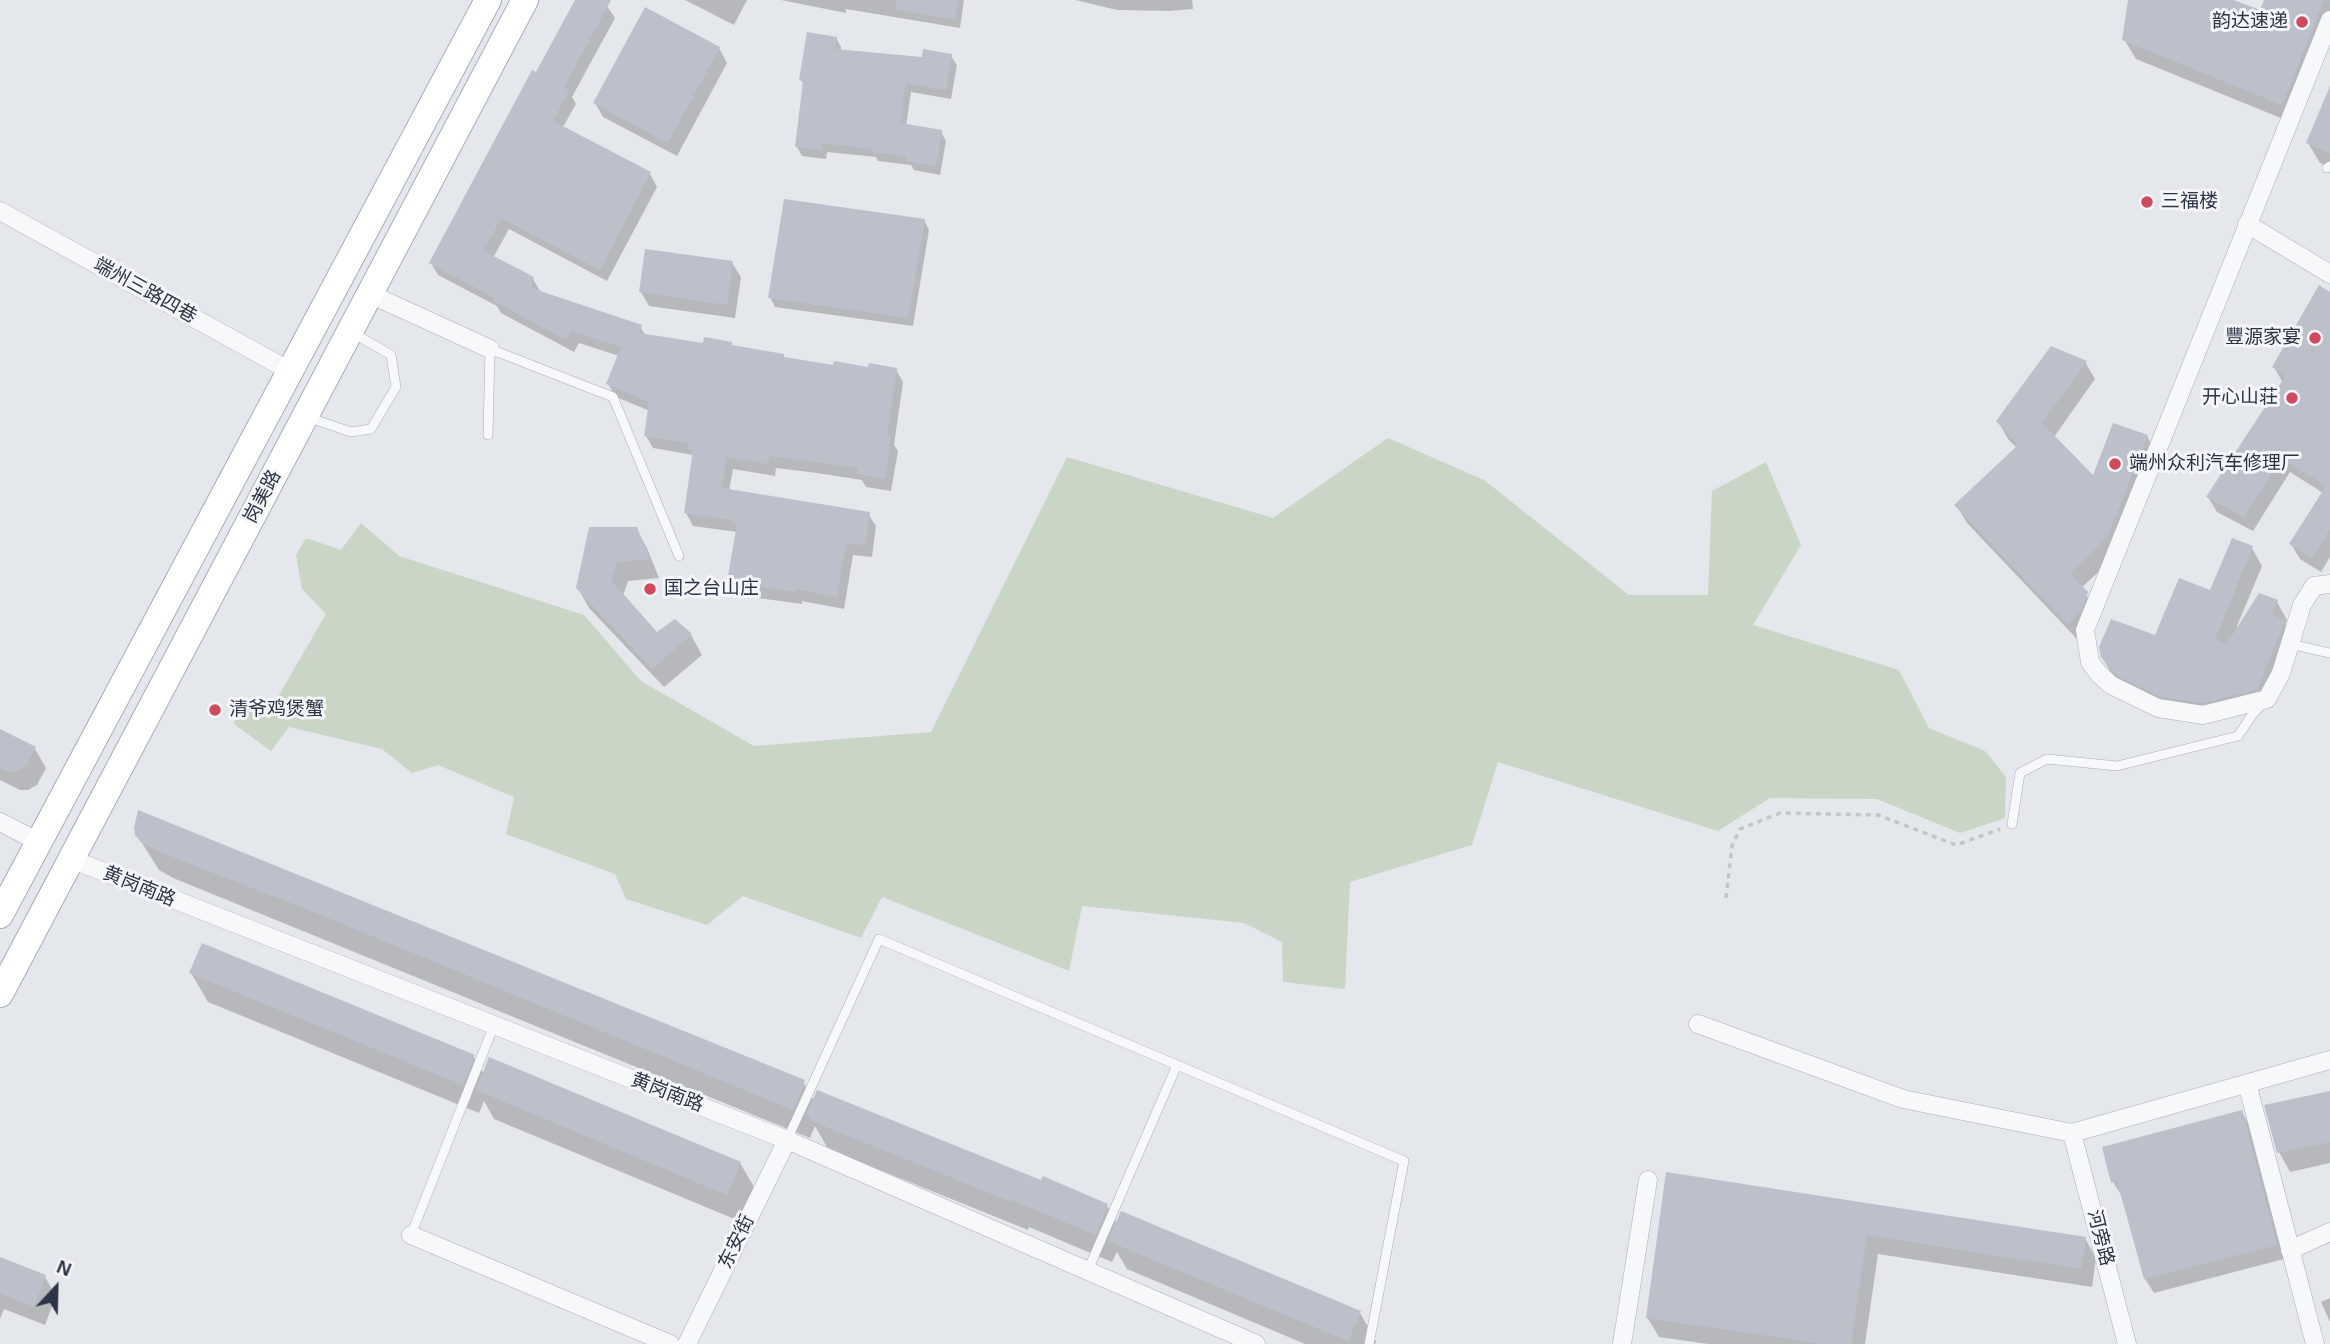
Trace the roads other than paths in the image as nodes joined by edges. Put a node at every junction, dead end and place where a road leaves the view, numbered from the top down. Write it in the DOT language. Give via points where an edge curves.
graph roads {
  1 [pos="488,0"];
  2 [pos="525,0"];
  3 [pos="2330,20"];
  4 [pos="0,211"];
  5 [pos="2247,224"];
  6 [pos="2330,274"];
  7 [pos="370,294"];
  8 [pos="350,331"];
  9 [pos="490,349"];
  10 [pos="290,371"];
  11 [pos="305,417"];
  12 [pos="488,435"];
  13 [pos="679,556"];
  14 [pos="2330,584"];
  15 [pos="2290,643"];
  16 [pos="2330,653"];
  17 [pos="2267,699"];
  18 [pos="0,822"];
  19 [pos="2012,824"];
  20 [pos="39,842"];
  21 [pos="71,859"];
  22 [pos="0,915"];
  23 [pos="0,994"];
  24 [pos="1698,1024"];
  25 [pos="494,1026"];
  26 [pos="2330,1060"];
  27 [pos="1177,1065"];
  28 [pos="2247,1083"];
  29 [pos="2072,1133"];
  30 [pos="787,1140"];
  31 [pos="1648,1180"];
  32 [pos="2330,1232"];
  33 [pos="411,1235"];
  34 [pos="2290,1250"];
  35 [pos="1088,1270"];
  36 [pos="670,1344"];
  37 [pos="687,1344"];
  38 [pos="1256,1344"];
  39 [pos="1369,1344"];
  40 [pos="1622,1344"];
  41 [pos="2127,1344"];
  42 [pos="2315,1344"];
  1 -- 10 [label="main road, 岗美路"];
  2 -- 7 [label="main road, 岗美路"];
  3 -- 5 [label="street"];
  4 -- 10 [label="street, 端州三路四巷"];
  5 -- 6 [label="street"];
  5 -- 17 [label="street" via="2085,630 2090,662 2099,674 2111,685 2158,708 2203,715"];
  7 -- 8 [label="main road, 岗美路"];
  7 -- 9 [label="street"];
  8 -- 11 [label="main road, 岗美路"];
  8 -- 11 [label="lane" via="391,355 396,387 371,429 351,432"];
  9 -- 12 [label="lane"];
  9 -- 13 [label="lane" via="613,397"];
  10 -- 20 [label="main road, 岗美路"];
  11 -- 21 [label="main road, 岗美路"];
  14 -- 15 [label="street" via="2314,586 2302,605"];
  15 -- 16 [label="lane"];
  15 -- 17 [label="street"];
  17 -- 19 [label="lane" via="2238,736 2117,766 2047,759 2020,773"];
  18 -- 20 [label="street"];
  20 -- 22 [label="main road, 岗美路"];
  21 -- 23 [label="main road, 岗美路"];
  21 -- 25 [label="street, 黄岗南路"];
  24 -- 29 [label="street" via="1903,1099"];
  25 -- 30 [label="street, 黄岗南路"];
  25 -- 33 [label="lane"];
  26 -- 28 [label="street"];
  27 -- 30 [label="lane" via="879,939"];
  27 -- 35 [label="lane"];
  27 -- 39 [label="lane" via="1404,1161"];
  28 -- 29 [label="street"];
  28 -- 34 [label="street"];
  29 -- 41 [label="street, 河旁路"];
  30 -- 35 [label="street, 黄岗南路"];
  30 -- 37 [label="street, 东安街"];
  31 -- 40 [label="street"];
  32 -- 34 [label="street"];
  33 -- 36 [label="street"];
  34 -- 42 [label="street"];
  35 -- 38 [label="street, 黄岗南路"];
}
